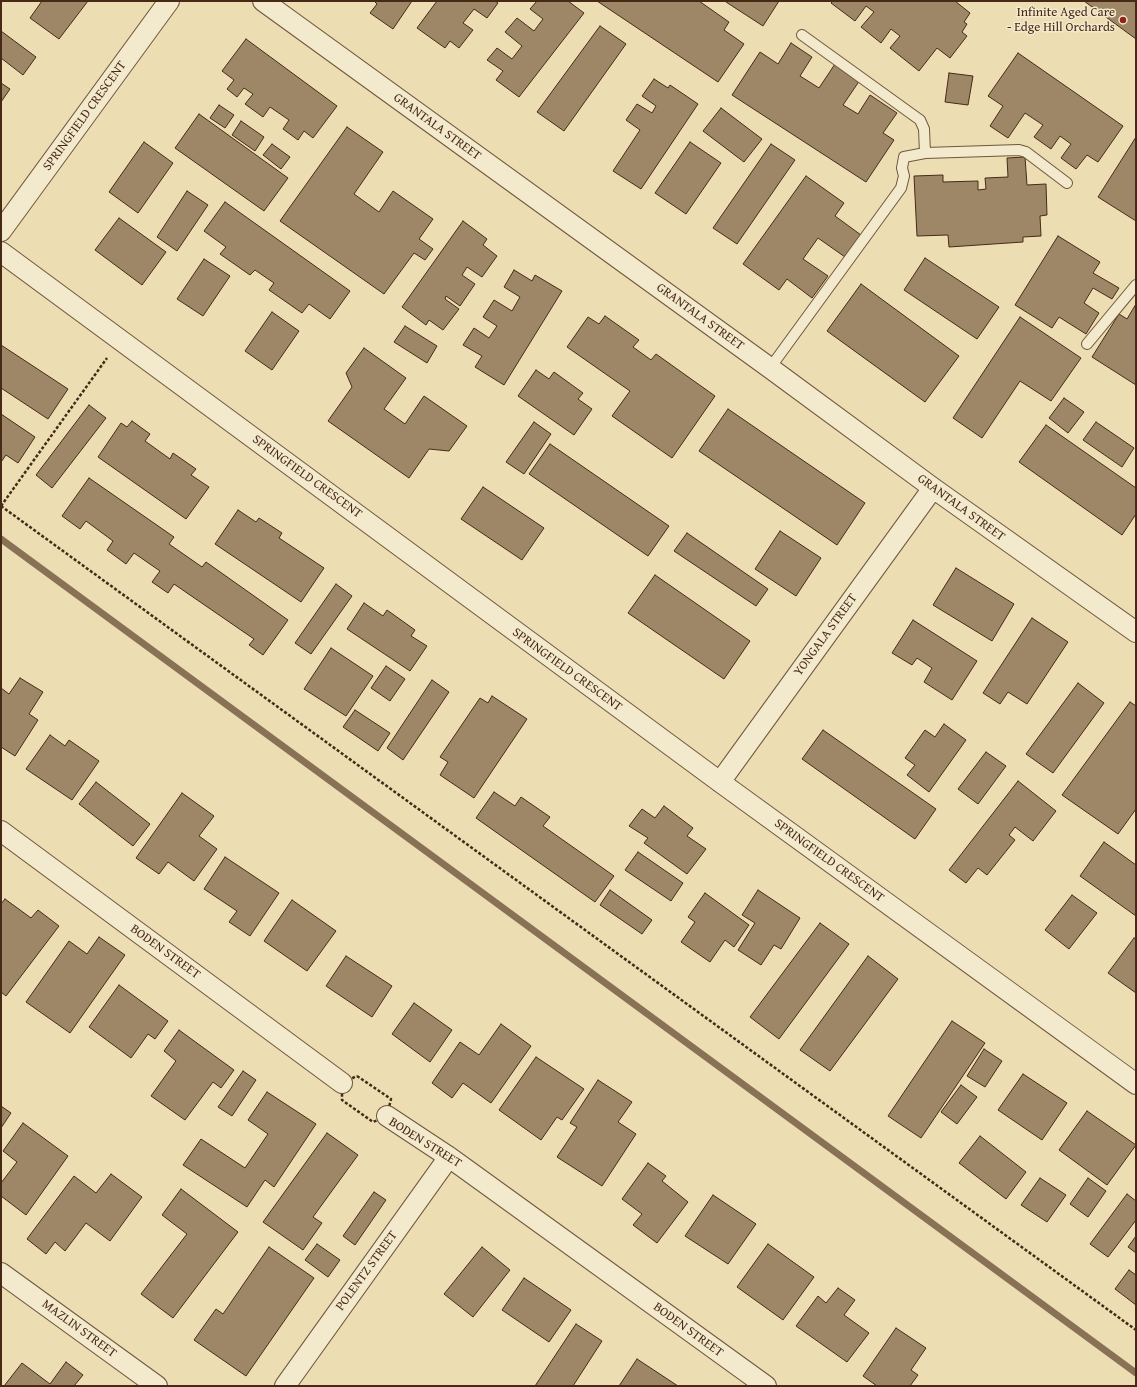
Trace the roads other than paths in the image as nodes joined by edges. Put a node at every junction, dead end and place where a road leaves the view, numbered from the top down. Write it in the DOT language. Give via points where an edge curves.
graph roads {
  1 [pos="169,1"];
  2 [pos="263,1"];
  3 [pos="802,35"];
  4 [pos="925,154"];
  5 [pos="1067,183"];
  6 [pos="1,231"];
  7 [pos="1,252"];
  8 [pos="1136,285"];
  9 [pos="1087,344"];
  10 [pos="770,368"];
  11 [pos="933,488"];
  12 [pos="1136,632"];
  13 [pos="720,782"];
  14 [pos="1,831"];
  15 [pos="342,1083"];
  16 [pos="1136,1084"];
  17 [pos="387,1116"];
  18 [pos="449,1157"];
  19 [pos="1,1273"];
  20 [pos="157,1386"];
  21 [pos="285,1386"];
  22 [pos="766,1386"];
  1 -- 6 [label="street, SPRINGFIELD CRESCENT"];
  2 -- 10 [label="street, GRANTALA STREET"];
  3 -- 4 [label="lane" via="920,120 924,129"];
  4 -- 5 [label="lane" via="1019,150 1026,152"];
  4 -- 10 [label="lane" via="904,157 904,176 900,188"];
  7 -- 13 [label="street, SPRINGFIELD CRESCENT"];
  8 -- 9 [label="lane"];
  10 -- 11 [label="street, GRANTALA STREET"];
  11 -- 12 [label="street, GRANTALA STREET"];
  11 -- 13 [label="street, YONGALA STREET"];
  13 -- 16 [label="street, SPRINGFIELD CRESCENT"];
  14 -- 15 [label="street, BODEN STREET"];
  17 -- 18 [label="street, BODEN STREET"];
  18 -- 21 [label="street, POLENTZ STREET"];
  18 -- 22 [label="street, BODEN STREET"];
  19 -- 20 [label="street, MAZLIN STREET"];
}
